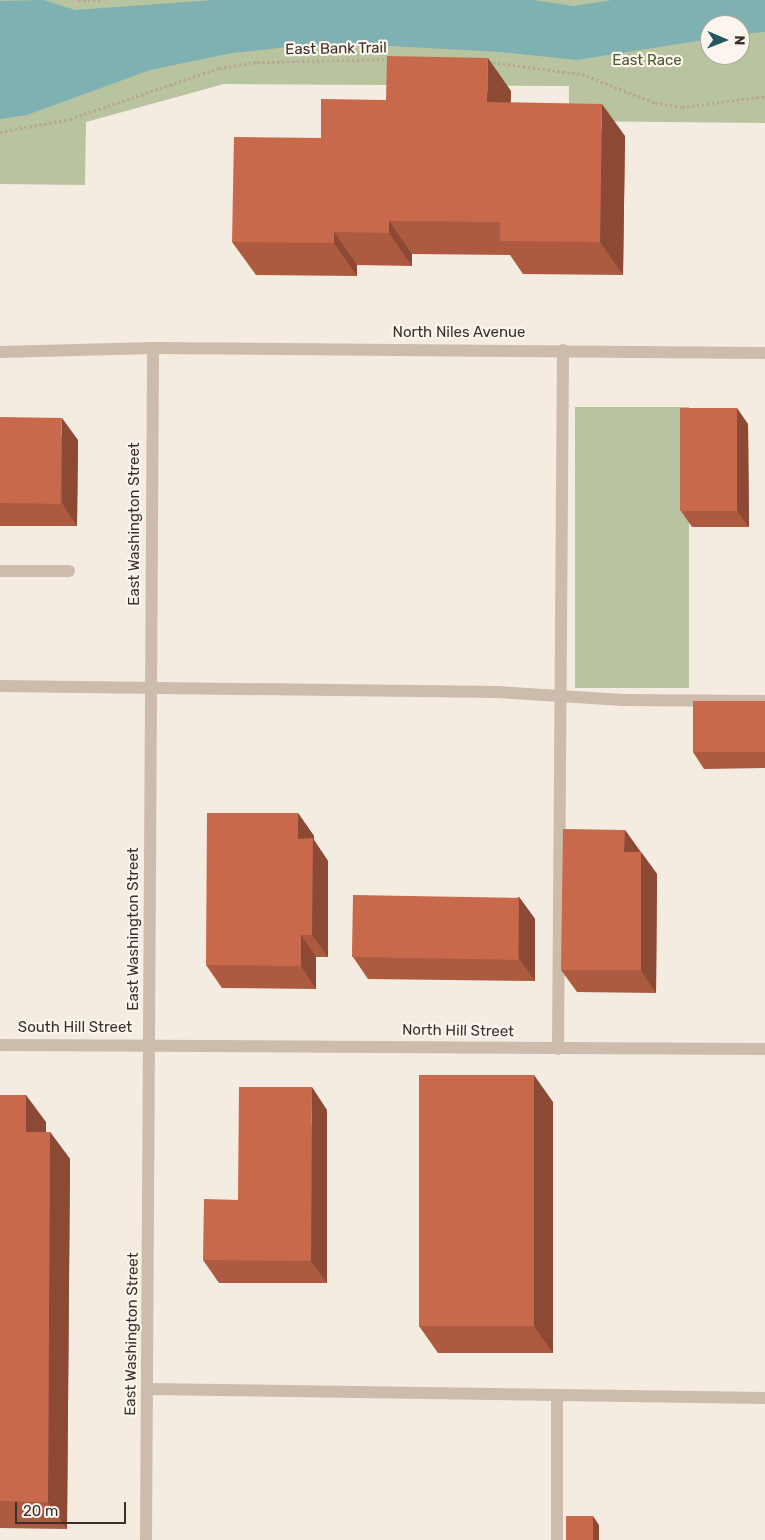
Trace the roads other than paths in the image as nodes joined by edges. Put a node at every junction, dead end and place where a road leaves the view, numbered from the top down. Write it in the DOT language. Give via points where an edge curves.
graph roads {
  1 [pos="153,348"];
  2 [pos="563,350"];
  3 [pos="0,352"];
  4 [pos="765,353"];
  5 [pos="0,571"];
  6 [pos="69,571"];
  7 [pos="0,686"];
  8 [pos="150,686"];
  9 [pos="562,697"];
  10 [pos="765,701"];
  11 [pos="150,1044"];
  12 [pos="0,1045"];
  13 [pos="558,1049"];
  14 [pos="765,1049"];
  15 [pos="147,1389"];
  16 [pos="558,1396"];
  17 [pos="765,1398"];
  18 [pos="146,1540"];
  19 [pos="557,1540"];
  1 -- 2 [label="street, North Niles Avenue"];
  1 -- 3 [label="street, North Niles Avenue"];
  1 -- 8 [label="street, East Washington Street"];
  2 -- 4 [label="street, North Niles Avenue"];
  2 -- 9 [label="street"];
  5 -- 6 [label="street"];
  7 -- 8 [label="street"];
  8 -- 9 [label="street" via="498,692"];
  8 -- 11 [label="street, East Washington Street"];
  9 -- 10 [label="street"];
  9 -- 13 [label="street"];
  11 -- 12 [label="street, South Hill Street"];
  11 -- 13 [label="street, North Hill Street"];
  11 -- 15 [label="street, East Washington Street"];
  13 -- 14 [label="street, North Hill Street"];
  15 -- 16 [label="street"];
  15 -- 18 [label="street, East Washington Street"];
  16 -- 17 [label="street"];
  16 -- 19 [label="street"];
}
